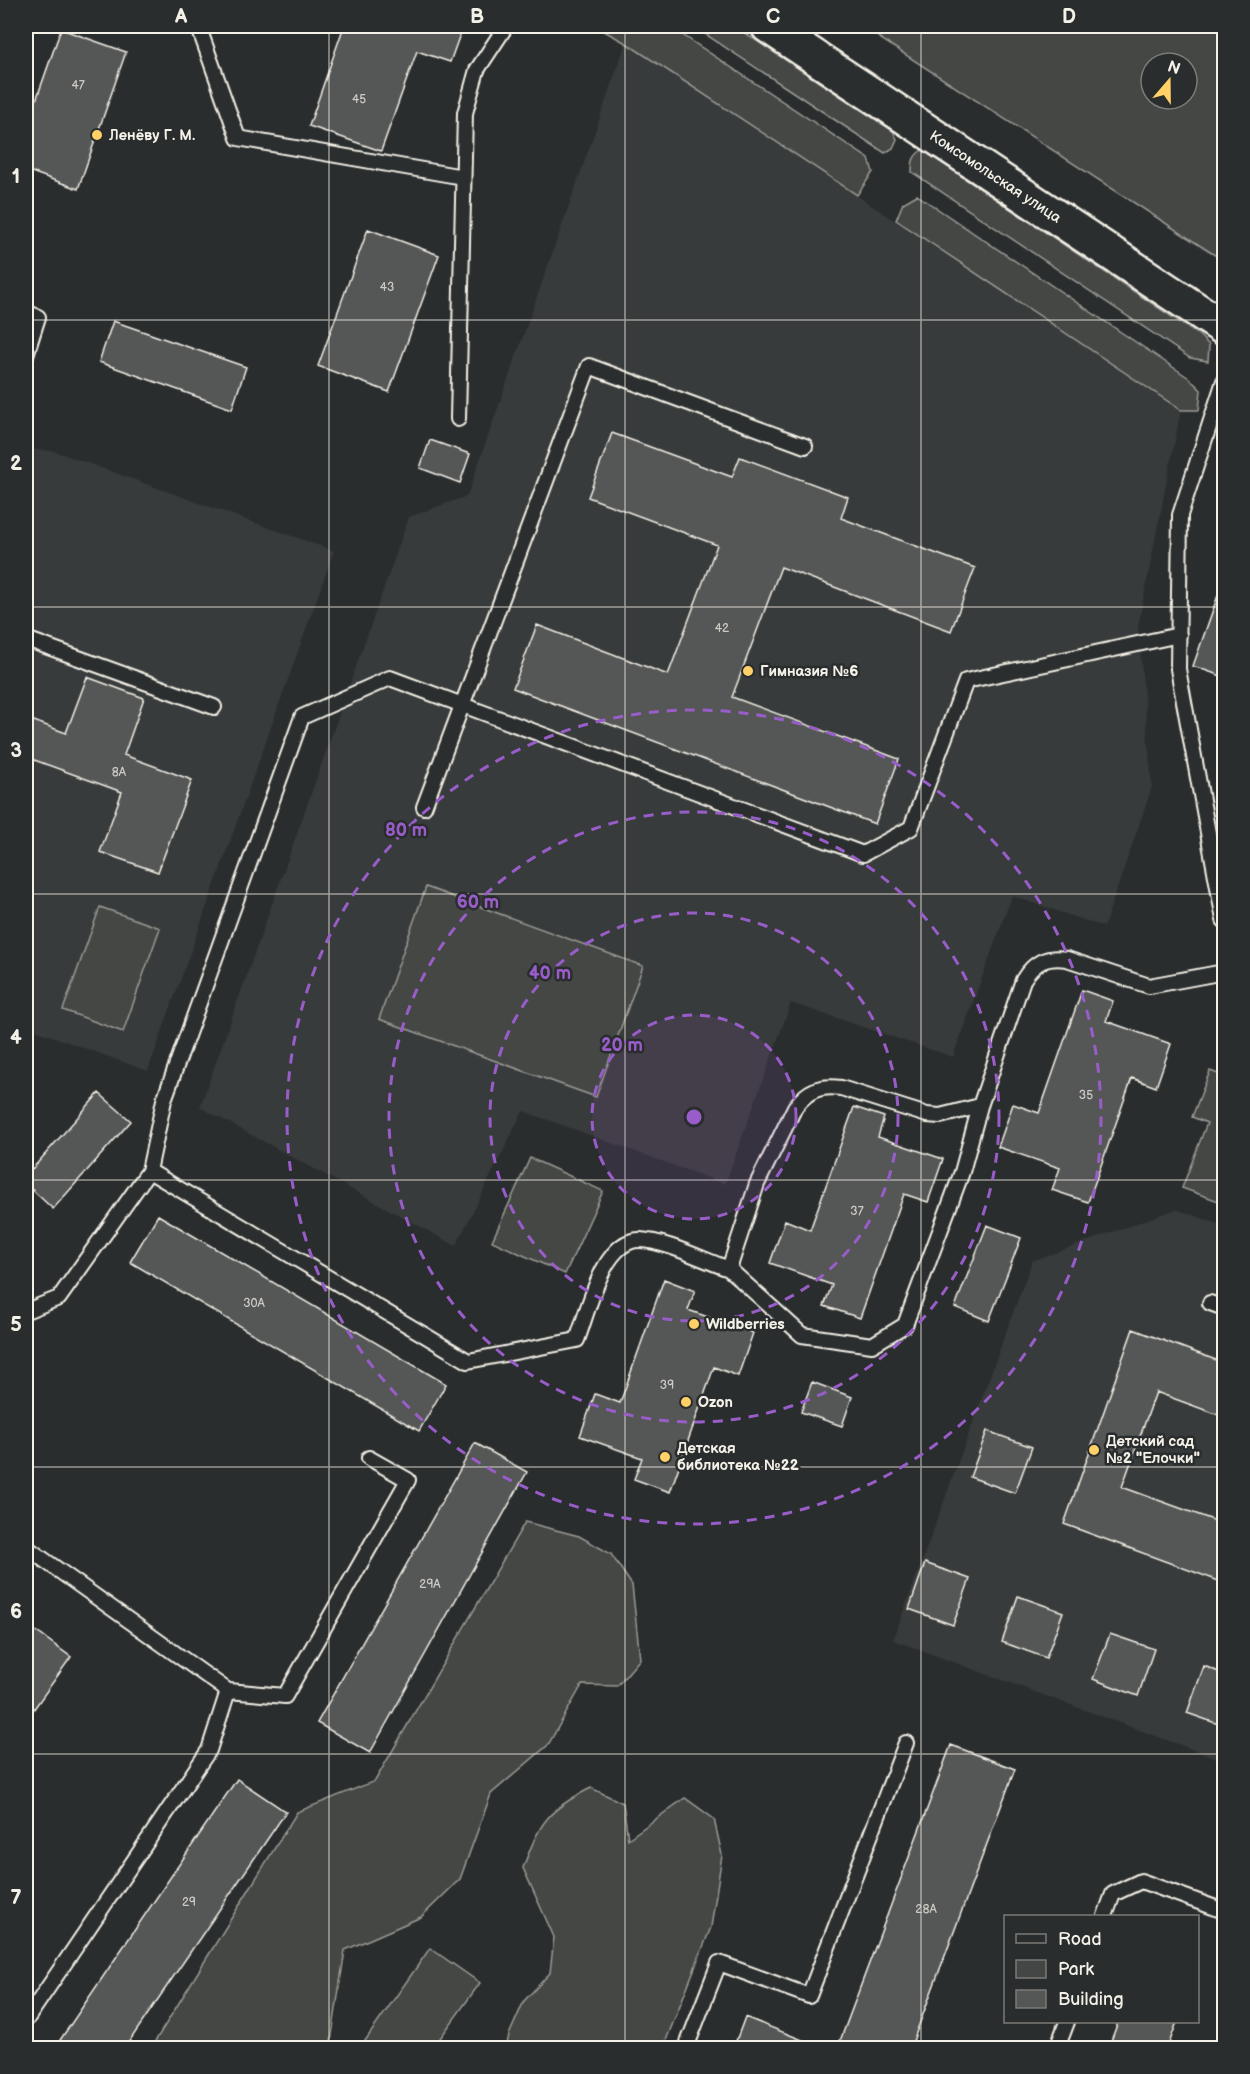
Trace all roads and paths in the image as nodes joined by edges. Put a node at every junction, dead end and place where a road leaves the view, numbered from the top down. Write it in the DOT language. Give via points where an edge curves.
graph roads {
  1 [pos="193,26"];
  2 [pos="506,26"];
  3 [pos="768,26"];
  4 [pos="463,177"];
  5 [pos="26,312"];
  6 [pos="1224,328"];
  7 [pos="26,355"];
  8 [pos="1224,381"];
  9 [pos="458,419"];
  10 [pos="805,446"];
  11 [pos="1179,635"];
  12 [pos="26,639"];
  13 [pos="463,705"];
  14 [pos="214,707"];
  15 [pos="424,807"];
  16 [pos="1220,865"];
  17 [pos="1224,920"];
  18 [pos="1224,972"];
  19 [pos="980,1106"];
  20 [pos="149,1171"];
  21 [pos="729,1269"];
  22 [pos="1210,1303"];
  23 [pos="1224,1308"];
  24 [pos="26,1311"];
  25 [pos="369,1458"];
  26 [pos="26,1546"];
  27 [pos="228,1691"];
  28 [pos="906,1743"];
  29 [pos="1224,1911"];
  30 [pos="1106,1915"];
  31 [pos="26,2020"];
  32 [pos="1067,2023"];
  33 [pos="686,2049"];
  34 [pos="1057,2049"];
  1 -- 4 [label="lane" via="199,28 238,138"];
  2 -- 4 [label="lane" via="477,70 465,113"];
  3 -- 6 [label="street, Комсомольская улица"];
  4 -- 9 [label="lane"];
  5 -- 7 [label="lane" via="39,317"];
  8 -- 11 [label="lane" via="1180,515"];
  10 -- 13 [label="lane" via="589,366"];
  11 -- 13 [label="lane" via="966,681 911,828 863,854"];
  11 -- 16 [label="lane" via="1178,669"];
  12 -- 14 [label="lane"];
  13 -- 15 [label="lane"];
  13 -- 20 [label="lane" via="390,678 302,717 164,1100"];
  16 -- 17 [label="lane"];
  18 -- 19 [label="lane" via="1149,986 1067,959 1041,961 1023,980"];
  19 -- 21 [label="lane" via="940,1116 927,1115 841,1088 814,1089 804,1096 757,1184"];
  19 -- 21 [label="lane" via="962,1172 905,1325 872,1345 802,1335"];
  20 -- 21 [label="lane" via="468,1361 577,1340 606,1263 624,1243 652,1242"];
  20 -- 24 [label="lane" via="60,1298"];
  22 -- 23 [label="lane"];
  25 -- 27 [label="lane" via="408,1480 285,1696"];
  26 -- 27 [label="lane"];
  27 -- 31 [label="lane" via="209,1750"];
  28 -- 33 [label="lane" via="809,1996 719,1963"];
  29 -- 30 [label="lane" via="1141,1881 1113,1894"];
  32 -- 34 [label="lane"];
}
